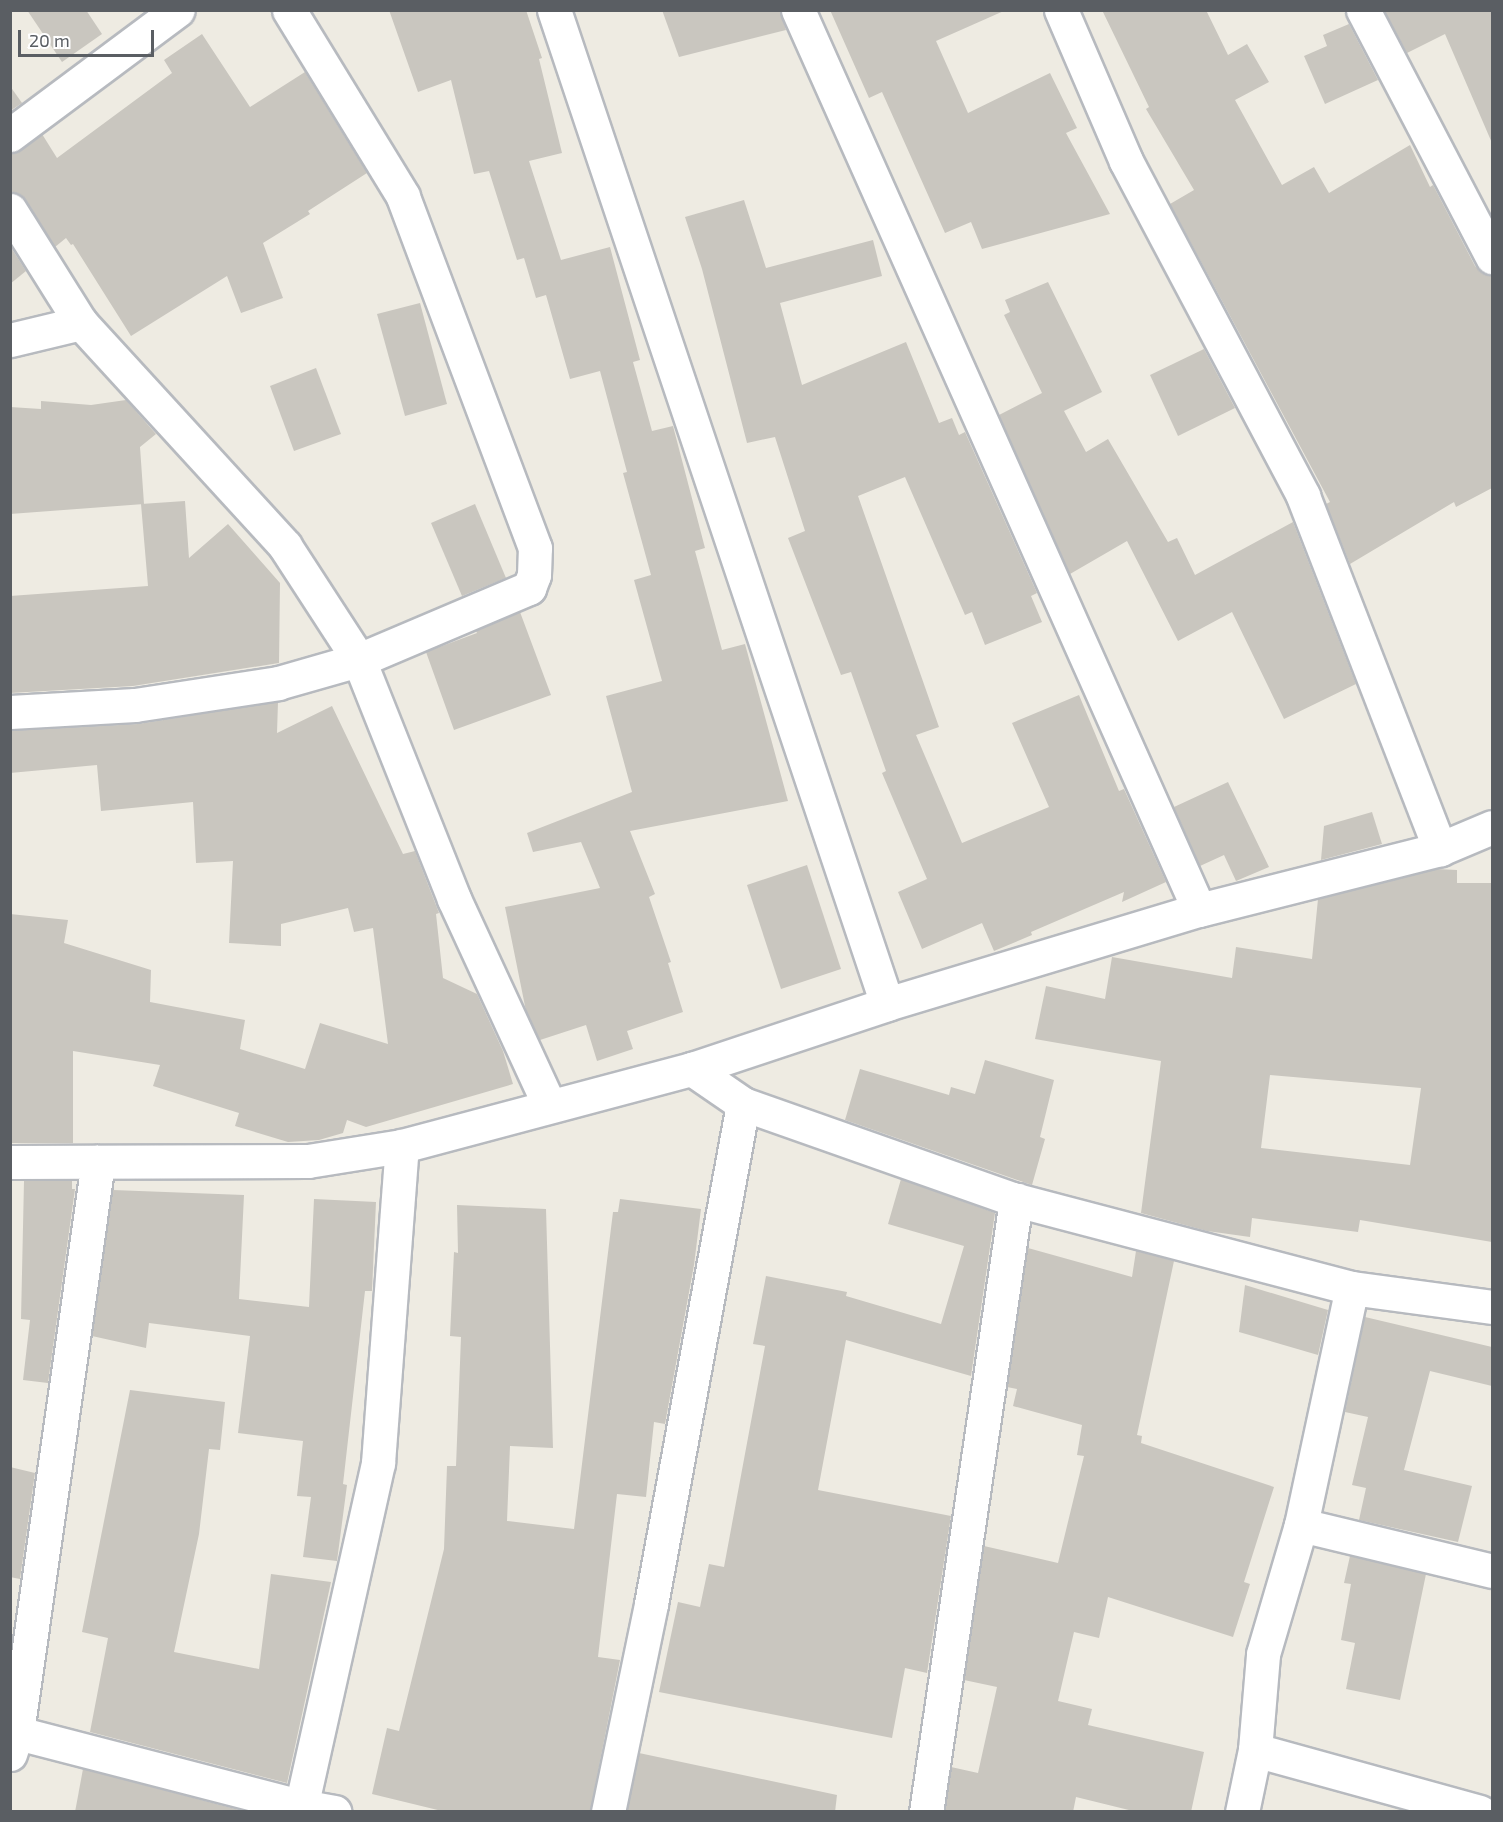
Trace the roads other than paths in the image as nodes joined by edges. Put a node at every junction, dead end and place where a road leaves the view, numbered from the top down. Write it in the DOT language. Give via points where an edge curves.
graph roads {
  1 [pos="178,10"];
  2 [pos="289,10"];
  3 [pos="554,10"];
  4 [pos="798,10"];
  5 [pos="1062,10"];
  6 [pos="1364,10"];
  7 [pos="10,135"];
  8 [pos="10,210"];
  9 [pos="1492,257"];
  10 [pos="81,323"];
  11 [pos="10,340"];
  12 [pos="359,660"];
  13 [pos="10,712"];
  14 [pos="1492,827"];
  15 [pos="1440,849"];
  16 [pos="1199,910"];
  17 [pos="886,1004"];
  18 [pos="692,1068"];
  19 [pos="743,1104"];
  20 [pos="549,1105"];
  21 [pos="402,1146"];
  22 [pos="10,1162"];
  23 [pos="98,1162"];
  24 [pos="1016,1200"];
  25 [pos="1352,1288"];
  26 [pos="1492,1308"];
  27 [pos="1302,1525"];
  28 [pos="1492,1570"];
  29 [pos="13,1739"];
  30 [pos="1255,1750"];
  31 [pos="301,1809"];
  32 [pos="334,1812"];
  33 [pos="608,1812"];
  34 [pos="926,1812"];
  35 [pos="1242,1812"];
  36 [pos="1480,1812"];
  1 -- 7 [label="street"];
  2 -- 12 [label="street" via="403,196 535,548 534,575 529,588"];
  3 -- 17 [label="street"];
  4 -- 16 [label="street"];
  5 -- 15 [label="street" via="1126,161 1303,496"];
  6 -- 9 [label="street"];
  8 -- 10 [label="street"];
  10 -- 11 [label="street"];
  10 -- 12 [label="street" via="285,546"];
  12 -- 13 [label="street" via="278,683 157,701"];
  12 -- 20 [label="street" via="454,899"];
  14 -- 15 [label="street"];
  15 -- 16 [label="street"];
  16 -- 17 [label="street"];
  17 -- 18 [label="street"];
  18 -- 19 [label="street"];
  18 -- 20 [label="street"];
  19 -- 24 [label="street"];
  19 -- 33 [label="street" via="651,1604"];
  20 -- 21 [label="street"];
  21 -- 23 [label="street" via="308,1161"];
  21 -- 31 [label="street" via="378,1463"];
  22 -- 23 [label="street"];
  23 -- 29 [label="street"];
  24 -- 25 [label="street"];
  24 -- 34 [label="street"];
  25 -- 26 [label="street"];
  25 -- 27 [label="street"];
  27 -- 28 [label="street"];
  27 -- 30 [label="street" via="1263,1654"];
  29 -- 31 [label="street"];
  30 -- 35 [label="street"];
  30 -- 36 [label="street"];
  31 -- 32 [label="street"];
}
